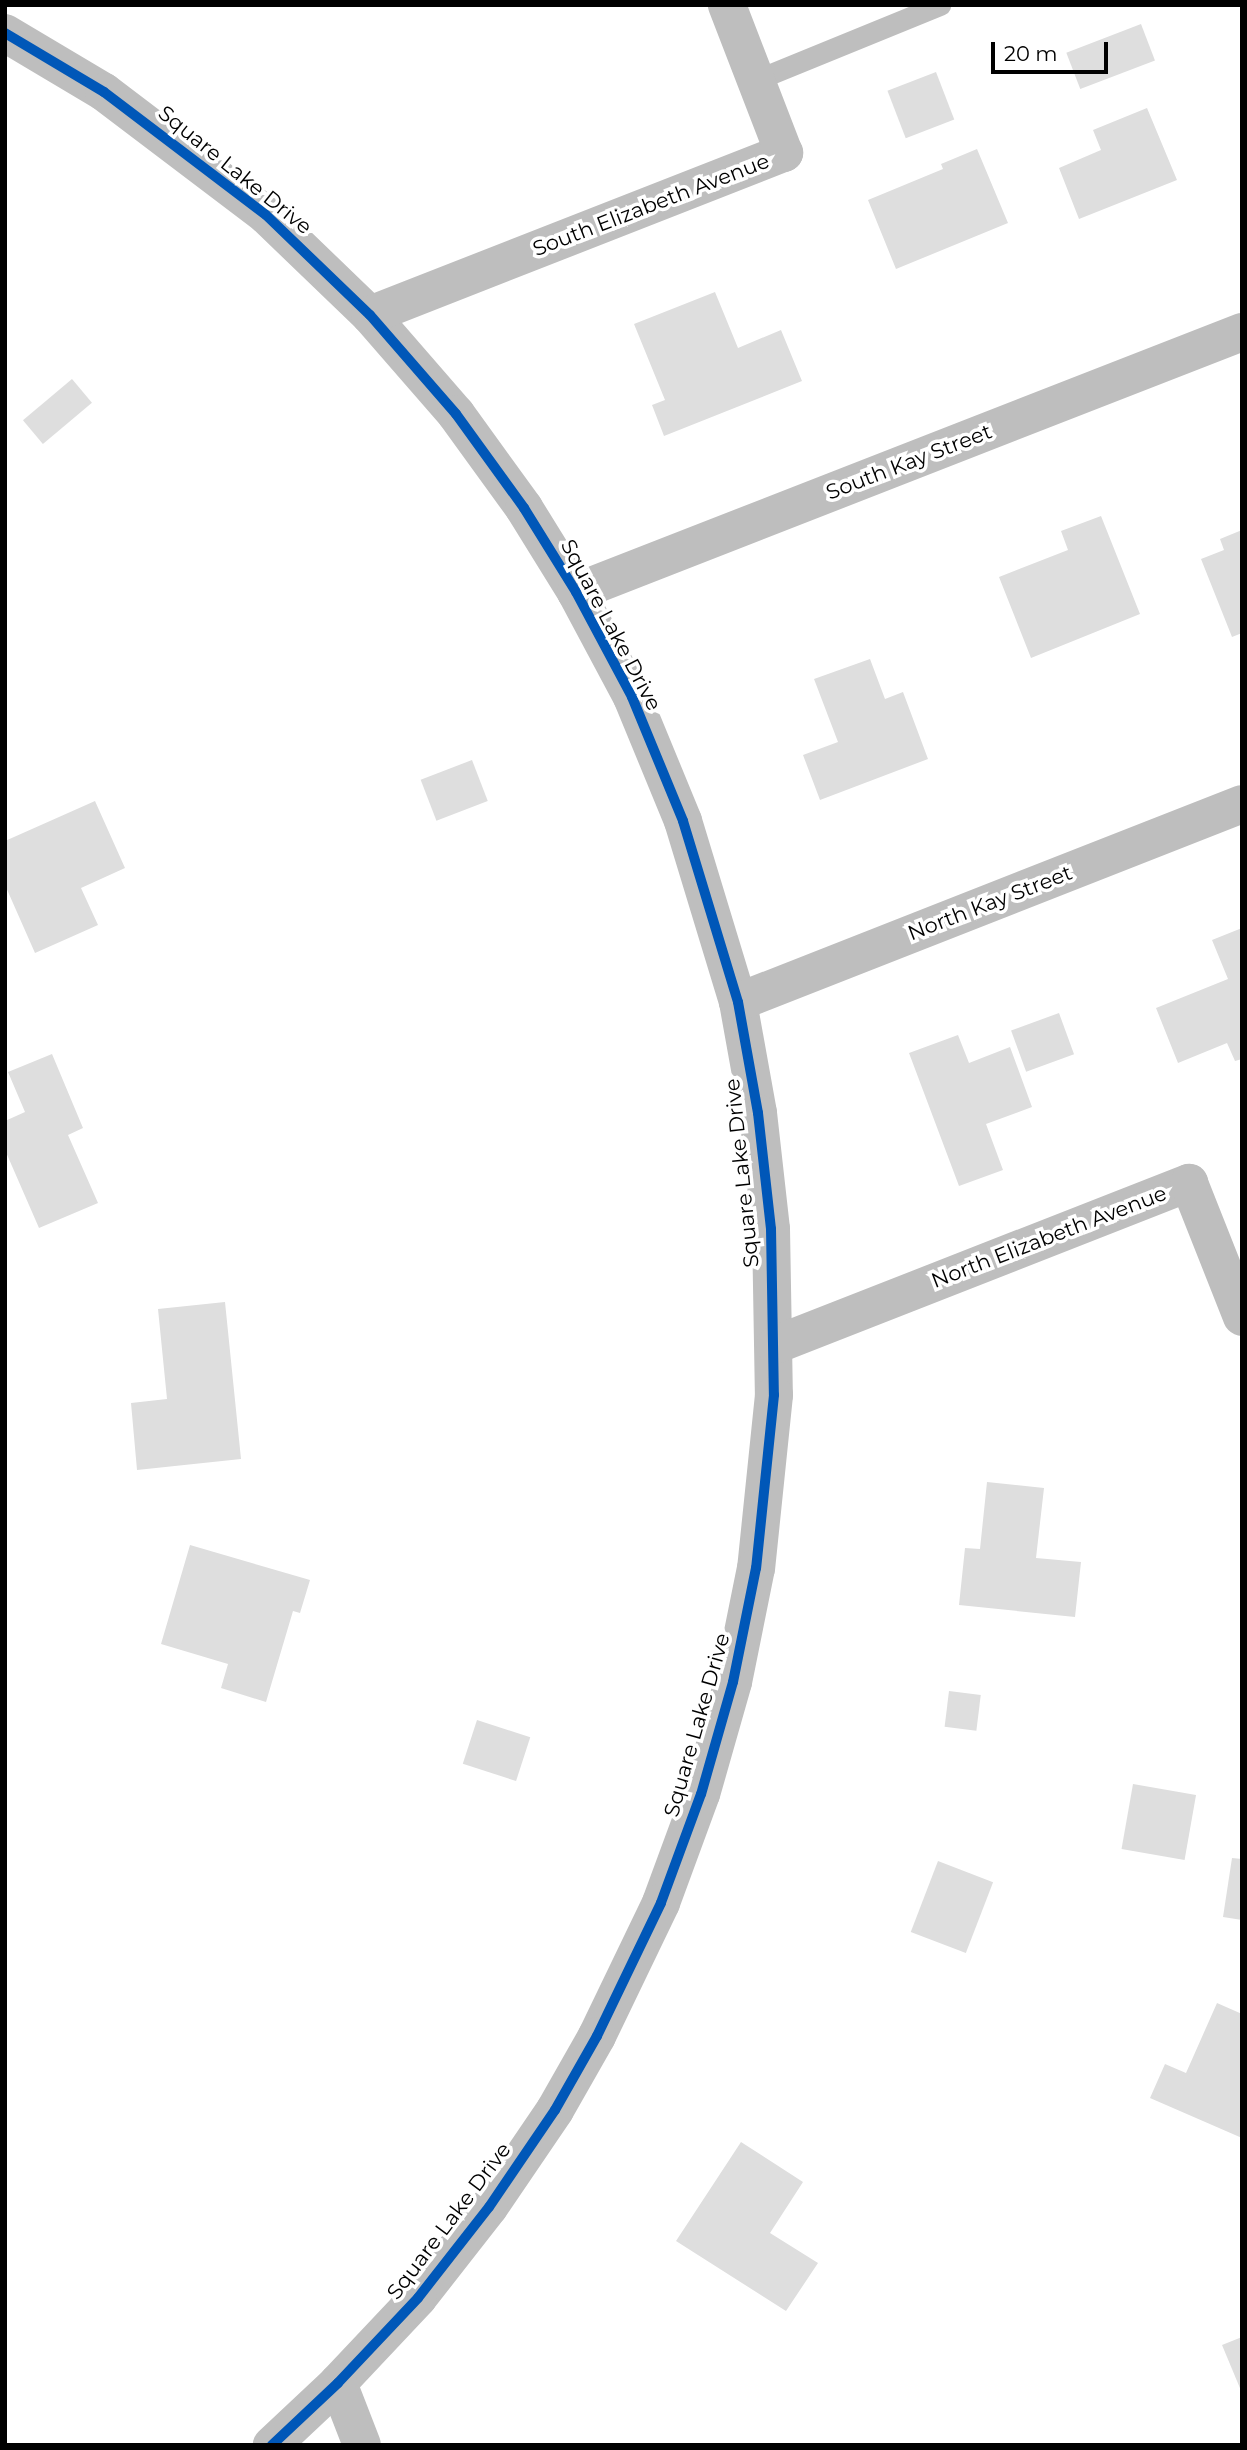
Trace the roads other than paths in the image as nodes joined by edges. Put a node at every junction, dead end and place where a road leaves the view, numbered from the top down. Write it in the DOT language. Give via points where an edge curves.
graph roads {
  1 [pos="727,5"];
  2 [pos="940,5"];
  3 [pos="5,33"];
  4 [pos="756,80"];
  5 [pos="370,315"];
  6 [pos="1242,331"];
  7 [pos="576,592"];
  8 [pos="1242,804"];
  9 [pos="738,1002"];
  10 [pos="1242,1317"];
  11 [pos="775,1345"];
  12 [pos="338,2383"];
  13 [pos="272,2445"];
  14 [pos="362,2445"];
  1 -- 4 [label="street, South Elizabeth Avenue"];
  2 -- 4 [label="lane"];
  3 -- 5 [label="street, Square Lake Drive" via="104,92 198,160 266,215"];
  4 -- 5 [label="street, South Elizabeth Avenue" via="785,153"];
  5 -- 7 [label="street, Square Lake Drive" via="456,414 524,508"];
  6 -- 7 [label="street, South Kay Street"];
  7 -- 9 [label="street, Square Lake Drive" via="632,697 677,804"];
  8 -- 9 [label="street, North Kay Street"];
  9 -- 11 [label="street, Square Lake Drive" via="770,1216"];
  10 -- 11 [label="street, North Elizabeth Avenue" via="1189,1182"];
  11 -- 12 [label="street, Square Lake Drive" via="767,1483 733,1682 701,1794 661,1903 612,2009 516,2168 418,2298"];
  12 -- 13 [label="street, Square Lake Drive"];
  12 -- 14 [label="street"];
}
